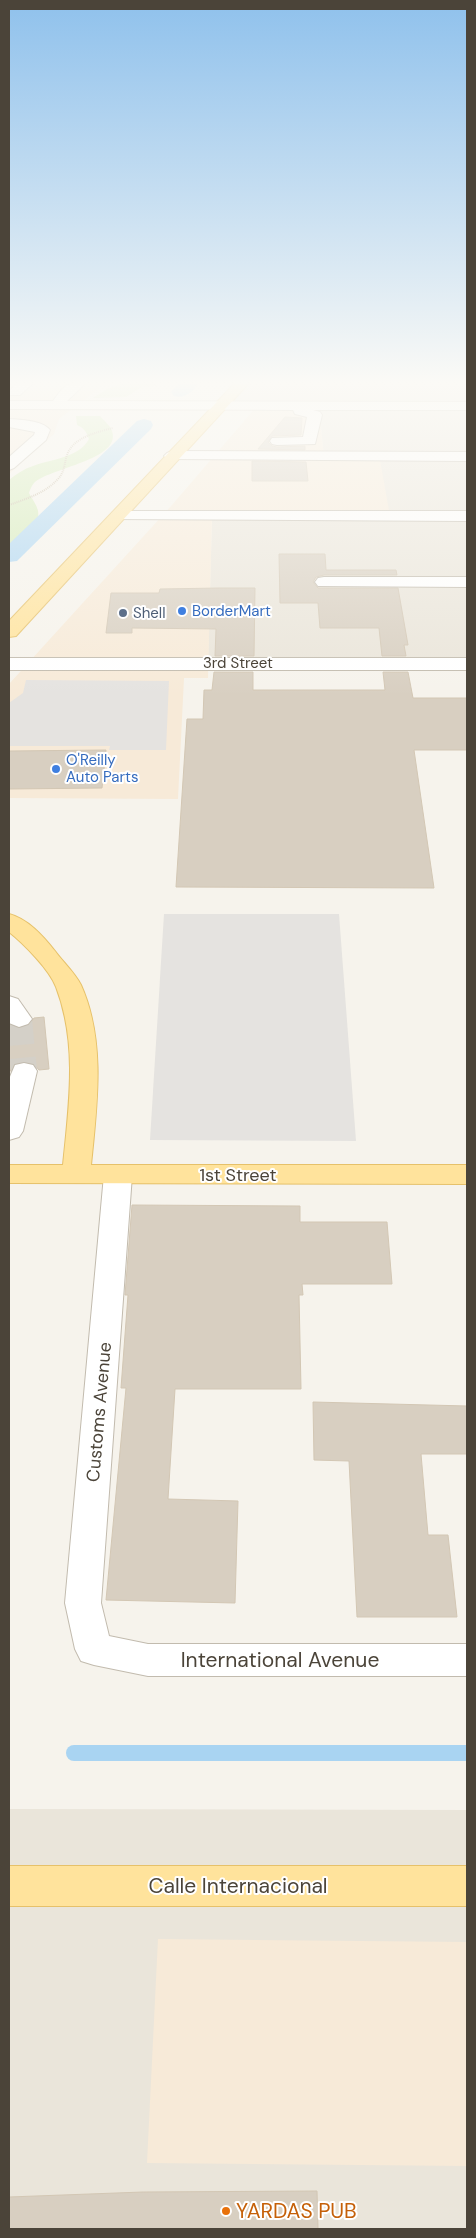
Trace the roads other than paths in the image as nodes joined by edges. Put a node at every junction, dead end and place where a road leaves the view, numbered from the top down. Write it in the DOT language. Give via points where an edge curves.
graph roads {
  1 [pos="144,487"];
  2 [pos="118,516"];
  3 [pos="467,516"];
  4 [pos="324,582"];
  5 [pos="467,582"];
  6 [pos="9,632"];
  7 [pos="9,664"];
  8 [pos="467,664"];
  9 [pos="9,921"];
  10 [pos="24,1072"];
  11 [pos="9,1131"];
  12 [pos="9,1174"];
  13 [pos="76,1174"];
  14 [pos="118,1175"];
  15 [pos="467,1175"];
  16 [pos="94,1648"];
  17 [pos="467,1660"];
  18 [pos="9,1886"];
  19 [pos="467,1886"];
  1 -- 2 [label="main road"];
  2 -- 3 [label="street"];
  2 -- 6 [label="main road"];
  4 -- 5 [label="street"];
  7 -- 8 [label="street, 3rd Street"];
  9 -- 13 [label="main road" via="34,940 68,984 83,1036 84,1096"];
  10 -- 11 [label="street"];
  12 -- 13 [label="main road, 1st Street"];
  13 -- 14 [label="main road, 1st Street"];
  14 -- 15 [label="main road, 1st Street"];
  14 -- 16 [label="street, Customs Avenue" via="83,1603"];
  16 -- 17 [label="street, International Avenue" via="148,1660"];
  18 -- 19 [label="main road, Calle Internacional"];
}
